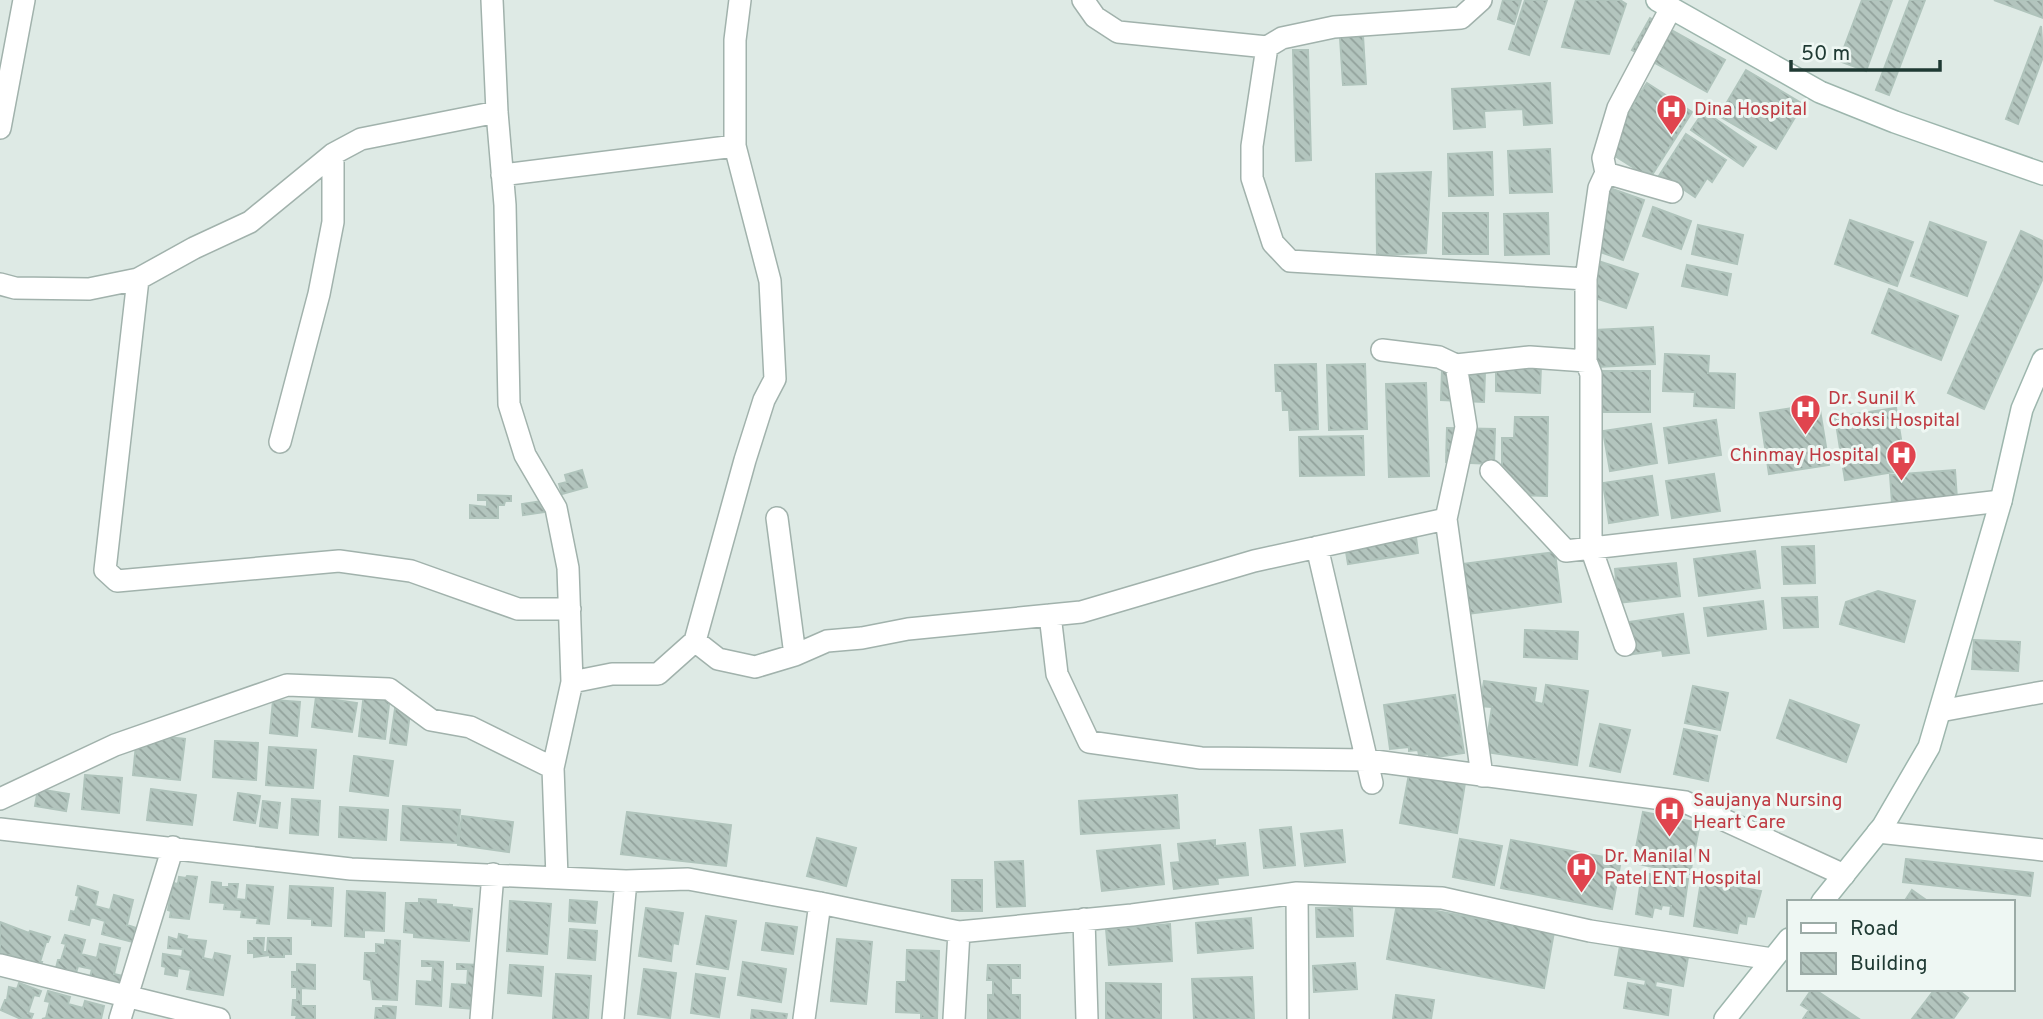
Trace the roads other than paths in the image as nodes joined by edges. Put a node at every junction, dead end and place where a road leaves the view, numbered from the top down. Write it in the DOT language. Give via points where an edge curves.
graph roads {
  1 [pos="24,0"];
  2 [pos="492,0"];
  3 [pos="740,0"];
  4 [pos="1083,0"];
  5 [pos="1481,0"];
  6 [pos="1664,4"];
  7 [pos="1267,47"];
  8 [pos="497,112"];
  9 [pos="0,128"];
  10 [pos="735,146"];
  11 [pos="333,154"];
  12 [pos="1606,173"];
  13 [pos="2043,174"];
  14 [pos="502,175"];
  15 [pos="1672,192"];
  16 [pos="138,279"];
  17 [pos="1586,279"];
  18 [pos="0,284"];
  19 [pos="1382,350"];
  20 [pos="2043,360"];
  21 [pos="1586,361"];
  22 [pos="1456,365"];
  23 [pos="280,442"];
  24 [pos="1491,471"];
  25 [pos="2001,501"];
  26 [pos="777,518"];
  27 [pos="1446,519"];
  28 [pos="1317,547"];
  29 [pos="1591,548"];
  30 [pos="570,609"];
  31 [pos="1050,615"];
  32 [pos="695,641"];
  33 [pos="1625,645"];
  34 [pos="795,655"];
  35 [pos="572,682"];
  36 [pos="2043,692"];
  37 [pos="1940,711"];
  38 [pos="1367,760"];
  39 [pos="553,768"];
  40 [pos="1482,776"];
  41 [pos="1371,783"];
  42 [pos="0,799"];
  43 [pos="0,829"];
  44 [pos="1878,832"];
  45 [pos="173,847"];
  46 [pos="2043,850"];
  47 [pos="493,874"];
  48 [pos="1844,876"];
  49 [pos="557,877"];
  50 [pos="626,881"];
  51 [pos="1297,893"];
  52 [pos="1824,900"];
  53 [pos="820,903"];
  54 [pos="1084,919"];
  55 [pos="960,932"];
  56 [pos="1787,941"];
  57 [pos="1772,959"];
  58 [pos="0,965"];
  59 [pos="127,997"];
  60 [pos="120,1019"];
  61 [pos="219,1019"];
  62 [pos="481,1019"];
  63 [pos="613,1019"];
  64 [pos="804,1019"];
  65 [pos="954,1019"];
  66 [pos="1087,1019"];
  67 [pos="1298,1019"];
  68 [pos="1725,1019"];
  1 -- 9 [label="street"];
  2 -- 8 [label="street"];
  3 -- 10 [label="street" via="735,40"];
  4 -- 7 [label="street" via="1095,17 1118,32"];
  5 -- 7 [label="street" via="1461,18 1334,27 1282,38"];
  6 -- 12 [label="street" via="1618,108 1603,158"];
  6 -- 13 [label="street" via="1820,92"];
  7 -- 17 [label="street" via="1252,146 1252,178 1273,243 1290,261"];
  8 -- 11 [label="street" via="361,139"];
  8 -- 14 [label="street"];
  10 -- 14 [label="street"];
  10 -- 32 [label="street" via="770,281 775,379 748,448"];
  11 -- 16 [label="street" via="250,222"];
  11 -- 23 [label="street" via="333,222"];
  12 -- 15 [label="street"];
  12 -- 17 [label="street" via="1599,188"];
  14 -- 30 [label="street" via="509,404 525,455 556,508 568,568"];
  16 -- 18 [label="street" via="89,289"];
  16 -- 30 [label="street" via="105,570 117,581 339,561 411,571 518,609"];
  17 -- 21 [label="street"];
  19 -- 22 [label="street" via="1440,357"];
  20 -- 25 [label="street" via="2022,409"];
  21 -- 22 [label="street" via="1530,357"];
  21 -- 29 [label="street" via="1591,374"];
  22 -- 27 [label="street" via="1466,427"];
  24 -- 29 [label="street" via="1566,551"];
  25 -- 29 [label="street"];
  25 -- 37 [label="street"];
  26 -- 34 [label="street"];
  27 -- 28 [label="street"];
  27 -- 40 [label="street"];
  28 -- 31 [label="street" via="1081,612"];
  28 -- 38 [label="street"];
  29 -- 33 [label="street"];
  30 -- 35 [label="street"];
  31 -- 34 [label="street" via="827,641"];
  31 -- 38 [label="street" via="1057,674 1089,742 1201,758"];
  32 -- 34 [label="street" via="718,659 755,667"];
  32 -- 35 [label="street" via="658,674 612,674"];
  35 -- 39 [label="street"];
  36 -- 37 [label="street"];
  37 -- 44 [label="street" via="1929,747"];
  38 -- 40 [label="street"];
  38 -- 41 [label="street"];
  39 -- 42 [label="street" via="470,727 431,720 389,689 287,685 115,745"];
  39 -- 49 [label="street"];
  40 -- 48 [label="street" via="1685,802"];
  43 -- 45 [label="street"];
  44 -- 46 [label="street"];
  44 -- 48 [label="street"];
  45 -- 47 [label="street" via="351,869"];
  45 -- 59 [label="street"];
  47 -- 49 [label="street"];
  47 -- 62 [label="street"];
  48 -- 52 [label="street"];
  49 -- 50 [label="street"];
  50 -- 53 [label="street" via="688,879"];
  50 -- 63 [label="street"];
  51 -- 54 [label="street"];
  51 -- 57 [label="street" via="1442,898 1590,931"];
  51 -- 67 [label="street"];
  53 -- 55 [label="street"];
  53 -- 64 [label="street"];
  54 -- 55 [label="street"];
  54 -- 66 [label="street"];
  55 -- 65 [label="street"];
  56 -- 57 [label="street"];
  57 -- 68 [label="street"];
  58 -- 59 [label="street"];
  59 -- 60 [label="street"];
  59 -- 61 [label="street"];
}
